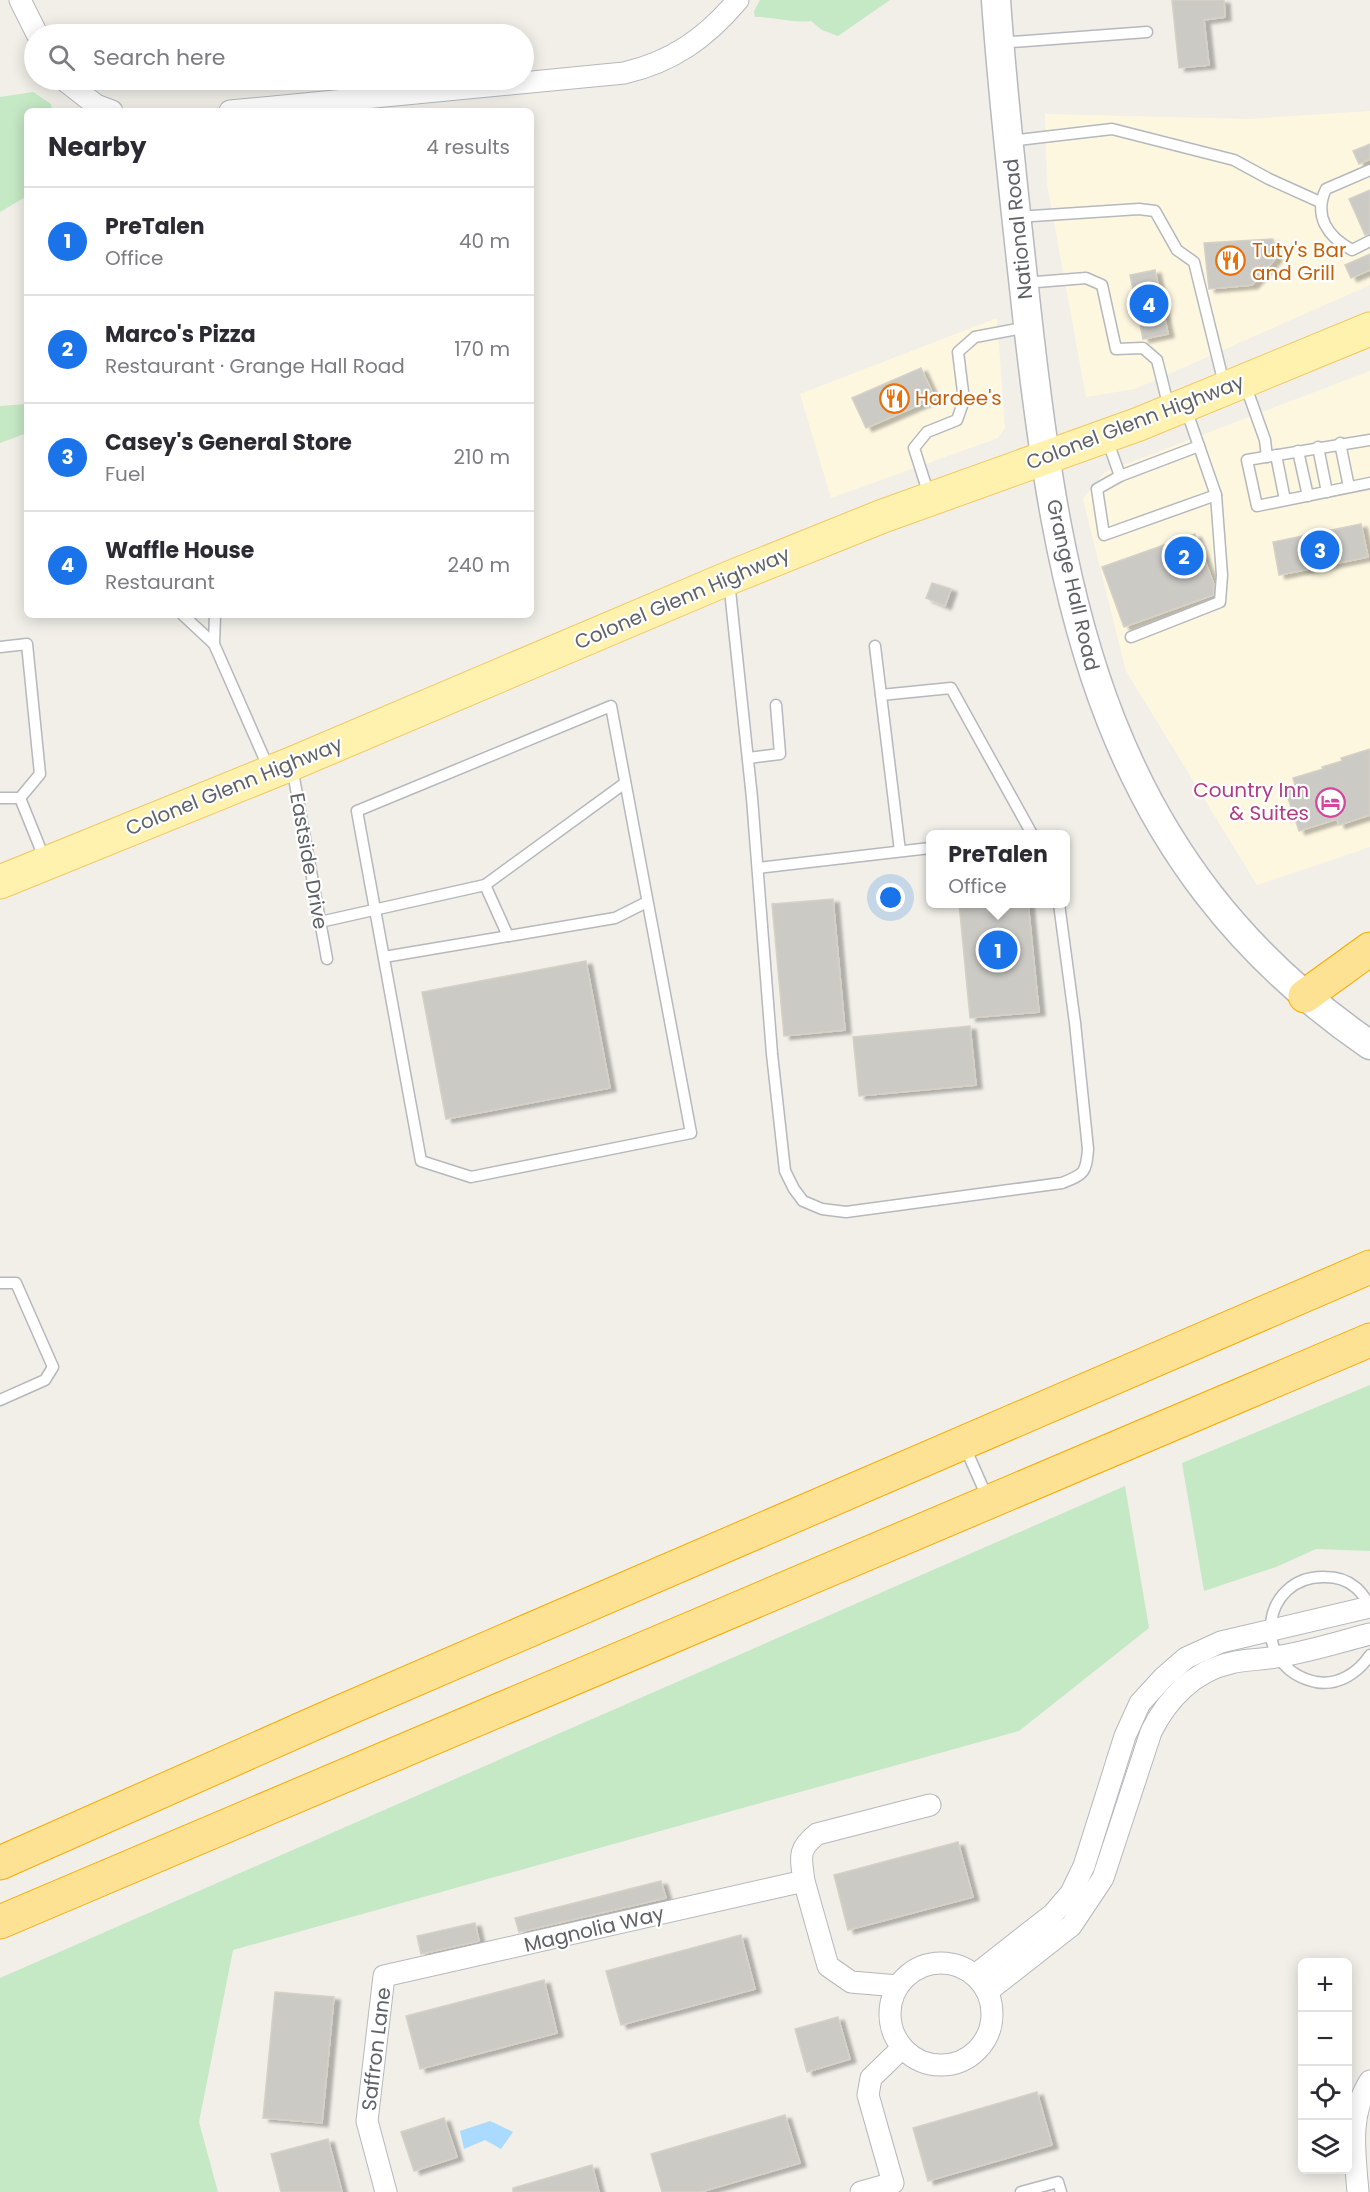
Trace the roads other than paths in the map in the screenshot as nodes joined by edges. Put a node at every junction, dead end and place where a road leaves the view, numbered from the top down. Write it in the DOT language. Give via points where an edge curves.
graph roads {
  1 [pos="20,0"];
  2 [pos="738,0"];
  3 [pos="996,0"];
  4 [pos="32,24"];
  5 [pos="1147,32"];
  6 [pos="999,43"];
  7 [pos="534,82"];
  8 [pos="77,90"];
  9 [pos="448,90"];
  10 [pos="104,108"];
  11 [pos="261,108"];
  12 [pos="1009,141"];
  13 [pos="1370,170"];
  14 [pos="1320,202"];
  15 [pos="1017,217"];
  16 [pos="1370,242"];
  17 [pos="1024,283"];
  18 [pos="1029,327"];
  19 [pos="1370,329"];
  20 [pos="1234,385"];
  21 [pos="1177,408"];
  22 [pos="1106,436"];
  23 [pos="1370,438"];
  24 [pos="1340,443"];
  25 [pos="1199,446"];
  26 [pos="1318,447"];
  27 [pos="1298,451"];
  28 [pos="1272,456"];
  29 [pos="1045,457"];
  30 [pos="1120,476"];
  31 [pos="1370,483"];
  32 [pos="1348,487"];
  33 [pos="1327,492"];
  34 [pos="1216,495"];
  35 [pos="1308,496"];
  36 [pos="930,499"];
  37 [pos="1285,500"];
  38 [pos="729,578"];
  39 [pos="186,618"];
  40 [pos="215,618"];
  41 [pos="1131,637"];
  42 [pos="214,644"];
  43 [pos="875,646"];
  44 [pos="0,647"];
  45 [pos="881,695"];
  46 [pos="776,705"];
  47 [pos="748,758"];
  48 [pos="281,768"];
  49 [pos="624,783"];
  50 [pos="0,798"];
  51 [pos="20,798"];
  52 [pos="1030,830"];
  53 [pos="926,848"];
  54 [pos="900,851"];
  55 [pos="46,863"];
  56 [pos="758,868"];
  57 [pos="0,882"];
  58 [pos="485,885"];
  59 [pos="647,902"];
  60 [pos="1060,908"];
  61 [pos="375,910"];
  62 [pos="320,922"];
  63 [pos="508,936"];
  64 [pos="1370,949"];
  65 [pos="384,957"];
  66 [pos="327,959"];
  67 [pos="1305,996"];
  68 [pos="1370,1045"];
  69 [pos="1370,1267"];
  70 [pos="0,1283"];
  71 [pos="1370,1340"];
  72 [pos="0,1400"];
  73 [pos="963,1443"];
  74 [pos="990,1502"];
  75 [pos="1370,1606"];
  76 [pos="1270,1629"];
  77 [pos="1370,1634"];
  78 [pos="1370,1655"];
  79 [pos="1277,1657"];
  80 [pos="930,1805"];
  81 [pos="8,1859"];
  82 [pos="804,1881"];
  83 [pos="0,1922"];
  84 [pos="975,1975"];
  85 [pos="384,1976"];
  86 [pos="898,1986"];
  87 [pos="988,1991"];
  88 [pos="903,2048"];
  89 [pos="1370,2082"];
  90 [pos="894,2188"];
  91 [pos="386,2192"];
  92 [pos="861,2192"];
  93 [pos="1021,2192"];
  94 [pos="1061,2192"];
  95 [pos="1358,2192"];
  1 -- 4 [label="street"];
  2 -- 7 [label="street" via="687,48 648,67"];
  3 -- 6 [label="main road, National Road"];
  5 -- 6 [label="lane"];
  6 -- 12 [label="main road, National Road"];
  8 -- 10 [label="street"];
  9 -- 11 [label="street"];
  12 -- 14 [label="lane" via="1112,129 1234,159"];
  12 -- 15 [label="main road, National Road"];
  13 -- 14 [label="lane" via="1326,189"];
  14 -- 16 [label="lane" via="1324,223 1335,240 1352,250"];
  15 -- 17 [label="main road, National Road"];
  15 -- 20 [label="lane" via="1155,211 1177,250 1194,262"];
  17 -- 18 [label="main road, National Road"];
  17 -- 21 [label="lane" via="1086,278 1102,285 1116,349 1143,348 1156,360"];
  18 -- 29 [label="main road, National Road"];
  18 -- 36 [label="lane" via="975,337 958,352 964,400 957,420 927,432 914,448"];
  19 -- 20 [label="main road, Colonel Glenn Highway"];
  20 -- 21 [label="main road, Colonel Glenn Highway"];
  20 -- 28 [label="lane"];
  21 -- 22 [label="main road, Colonel Glenn Highway"];
  21 -- 25 [label="lane"];
  22 -- 29 [label="main road, Colonel Glenn Highway"];
  22 -- 30 [label="lane"];
  23 -- 24 [label="lane"];
  24 -- 26 [label="lane"];
  24 -- 32 [label="lane"];
  25 -- 30 [label="lane"];
  25 -- 34 [label="lane"];
  26 -- 27 [label="lane"];
  26 -- 33 [label="lane"];
  27 -- 28 [label="lane"];
  27 -- 35 [label="lane"];
  28 -- 37 [label="lane"];
  28 -- 37 [label="lane" via="1247,460 1257,506"];
  29 -- 36 [label="main road, Colonel Glenn Highway"];
  29 -- 67 [label="main road, Grange Hall Road" via="1086,655 1124,758 1166,834 1209,897 1253,948"];
  30 -- 34 [label="lane" via="1097,489 1104,535"];
  31 -- 32 [label="lane"];
  32 -- 33 [label="lane"];
  33 -- 35 [label="lane"];
  34 -- 41 [label="lane" via="1222,575 1220,602"];
  35 -- 37 [label="lane"];
  36 -- 38 [label="main road, Colonel Glenn Highway"];
  38 -- 47 [label="lane"];
  38 -- 48 [label="main road, Colonel Glenn Highway"];
  39 -- 42 [label="lane"];
  40 -- 42 [label="lane"];
  42 -- 48 [label="lane, Eastside Drive"];
  43 -- 45 [label="lane"];
  44 -- 51 [label="lane" via="27,644 40,774"];
  45 -- 52 [label="lane" via="951,688"];
  45 -- 54 [label="lane"];
  46 -- 47 [label="lane" via="780,754"];
  47 -- 56 [label="lane"];
  48 -- 55 [label="main road, Colonel Glenn Highway"];
  48 -- 62 [label="lane, Eastside Drive"];
  49 -- 58 [label="lane"];
  49 -- 59 [label="lane"];
  49 -- 61 [label="lane" via="611,706 357,811"];
  50 -- 51 [label="lane"];
  51 -- 55 [label="lane"];
  53 -- 54 [label="lane"];
  54 -- 56 [label="lane"];
  55 -- 57 [label="main road, Colonel Glenn Highway"];
  56 -- 60 [label="lane" via="772,1054 786,1171 803,1201 822,1209 846,1212 1062,1183 1082,1175 1088,1149"];
  58 -- 61 [label="lane"];
  58 -- 63 [label="lane"];
  59 -- 63 [label="lane" via="615,918"];
  59 -- 65 [label="lane" via="691,1133 471,1177 421,1161"];
  61 -- 62 [label="lane"];
  61 -- 65 [label="lane"];
  62 -- 66 [label="lane, Eastside Drive"];
  63 -- 65 [label="lane"];
  64 -- 67 [label="highway"];
  67 -- 68 [label="main road, Grange Hall Road"];
  69 -- 73 [label="highway"];
  70 -- 72 [label="lane" via="16,1283 53,1367 45,1380"];
  71 -- 74 [label="highway"];
  73 -- 74 [label="lane"];
  73 -- 81 [label="highway"];
  74 -- 83 [label="highway"];
  75 -- 76 [label="street"];
  75 -- 76 [label="lane" via="1354,1586 1335,1577 1305,1579 1286,1592 1274,1608"];
  76 -- 79 [label="lane"];
  76 -- 84 [label="street" via="1221,1642 1186,1658 1140,1703 1125,1736 1084,1866 1071,1893 1053,1914"];
  77 -- 79 [label="street"];
  78 -- 79 [label="lane" via="1348,1677 1324,1683 1302,1679"];
  79 -- 87 [label="street" via="1231,1662 1207,1671 1162,1709 1103,1878 1071,1926"];
  80 -- 82 [label="street" via="817,1834 804,1844 801,1854"];
  82 -- 85 [label="street, Magnolia Way"];
  82 -- 86 [label="street" via="828,1966 851,1982"];
  84 -- 86 [label="street" via="945,1962 928,1964 911,1972"];
  84 -- 87 [label="street"];
  85 -- 91 [label="street, Saffron Lane" via="368,2121"];
  86 -- 88 [label="street" via="890,2023"];
  87 -- 88 [label="street" via="993,2006 990,2030 971,2056 949,2064 930,2064"];
  88 -- 90 [label="street" via="871,2078 868,2095"];
  89 -- 95 [label="street" via="1356,2121"];
  90 -- 92 [label="street"];
  93 -- 94 [label="lane" via="1058,2182"];
}
